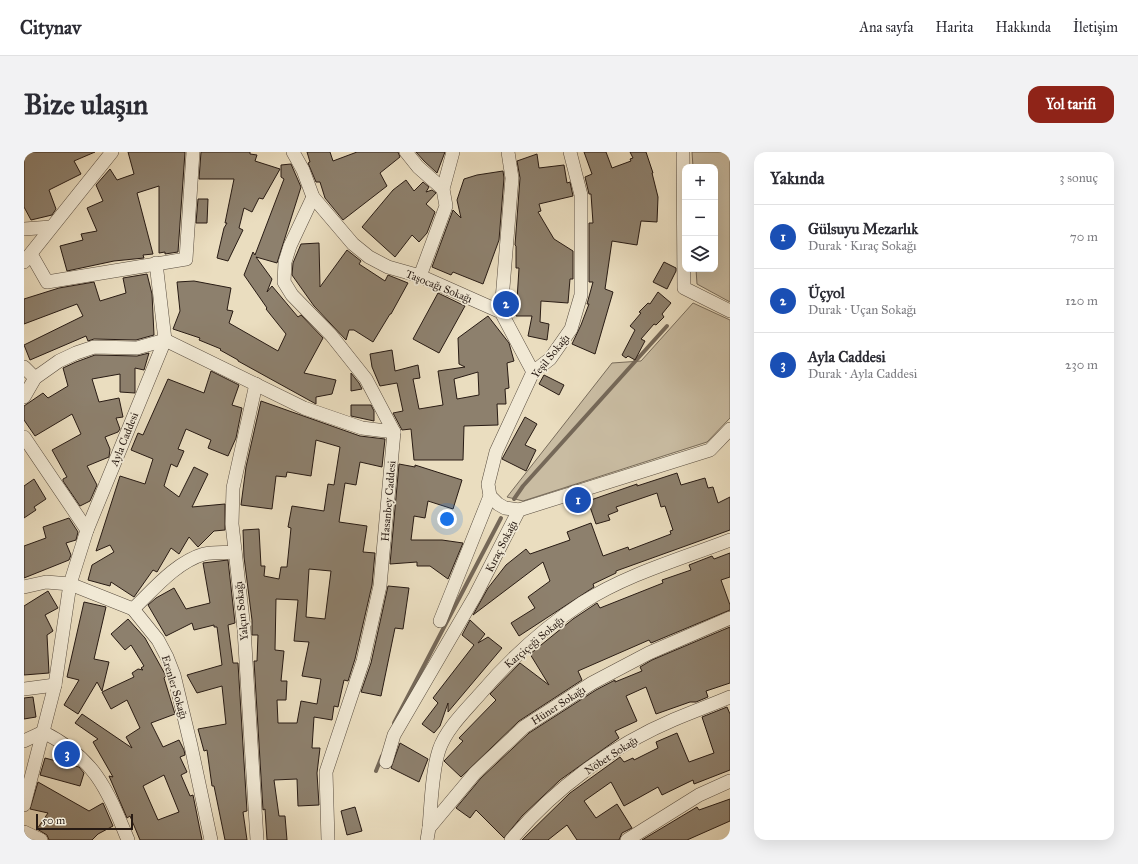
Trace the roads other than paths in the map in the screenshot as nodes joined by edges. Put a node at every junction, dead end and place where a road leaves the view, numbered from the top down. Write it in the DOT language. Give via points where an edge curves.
graph roads {
  1 [pos="112,152"];
  2 [pos="192,152"];
  3 [pos="293,152"];
  4 [pos="406,152"];
  5 [pos="453,152"];
  6 [pos="508,152"];
  7 [pos="570,152"];
  8 [pos="683,152"];
  9 [pos="443,189"];
  10 [pos="313,197"];
  11 [pos="51,227"];
  12 [pos="24,229"];
  13 [pos="27,258"];
  14 [pos="156,263"];
  15 [pos="420,276"];
  16 [pos="730,311"];
  17 [pos="500,312"];
  18 [pos="165,340"];
  19 [pos="24,367"];
  20 [pos="533,372"];
  21 [pos="35,378"];
  22 [pos="256,384"];
  23 [pos="24,397"];
  24 [pos="730,429"];
  25 [pos="394,432"];
  26 [pos="24,437"];
  27 [pos="490,496"];
  28 [pos="519,510"];
  29 [pos="87,530"];
  30 [pos="730,540"];
  31 [pos="235,552"];
  32 [pos="70,584"];
  33 [pos="24,587"];
  34 [pos="133,609"];
  35 [pos="730,618"];
  36 [pos="440,621"];
  37 [pos="55,685"];
  38 [pos="24,689"];
  39 [pos="730,697"];
  40 [pos="43,732"];
  41 [pos="24,741"];
  42 [pos="386,762"];
  43 [pos="730,781"];
  44 [pos="24,805"];
  45 [pos="24,832"];
  46 [pos="428,834"];
  47 [pos="41,840"];
  48 [pos="128,840"];
  49 [pos="211,840"];
  50 [pos="257,840"];
  51 [pos="328,840"];
  52 [pos="511,840"];
  53 [pos="627,840"];
  1 -- 11 [label="street"];
  2 -- 14 [label="street" via="186,259"];
  3 -- 10 [label="street"];
  4 -- 9 [label="street"];
  5 -- 9 [label="street"];
  6 -- 17 [label="street" via="512,178"];
  7 -- 20 [label="street, Yeşil Sokağı" via="581,196 581,295 571,329 550,359"];
  8 -- 16 [label="street" via="684,288"];
  9 -- 15 [label="street" via="446,206"];
  10 -- 15 [label="street, Taşocağı Sokağı" via="354,244 369,257 388,267"];
  10 -- 25 [label="street" via="290,246 285,262 284,282 292,295 331,335 366,379"];
  11 -- 12 [label="street"];
  11 -- 13 [label="street"];
  13 -- 14 [label="street" via="47,282"];
  14 -- 18 [label="street, Ayla Caddesi"];
  15 -- 17 [label="street, Taşocağı Sokağı"];
  17 -- 20 [label="street"];
  18 -- 21 [label="street" via="137,348 94,347 60,361"];
  18 -- 22 [label="street"];
  18 -- 29 [label="street, Ayla Caddesi"];
  19 -- 21 [label="street"];
  20 -- 27 [label="street, Yeşil Sokağı" via="496,452 488,484"];
  21 -- 23 [label="street"];
  22 -- 25 [label="street" via="304,408 336,420 362,428"];
  22 -- 31 [label="street, Yalçın Sokağı" via="233,488 232,524"];
  24 -- 28 [label="street, Kıraç Sokağı" via="710,450"];
  25 -- 51 [label="street, Hasanbey Caddesi" via="380,586 363,661 326,772"];
  26 -- 29 [label="street"];
  27 -- 28 [label="street" via="505,508"];
  27 -- 36 [label="street"];
  28 -- 42 [label="street, Kıraç Sokağı" via="475,596 394,735"];
  29 -- 32 [label="street, Ayla Caddesi"];
  30 -- 46 [label="street, Karçiçeği Sokağı" via="629,579 583,603 543,632 507,664 467,709 444,740 437,758"];
  31 -- 34 [label="street" via="204,554 194,558 163,580"];
  31 -- 50 [label="street, Yalçın Sokağı" via="244,629"];
  32 -- 33 [label="street, Erenler Sokağı" via="46,582"];
  32 -- 34 [label="street, Erenler Sokağı"];
  32 -- 37 [label="street, Ayla Caddesi"];
  34 -- 49 [label="street, Erenler Sokağı" via="158,640 174,675"];
  35 -- 46 [label="street, Hüner Sokağı" via="649,653 592,683 524,727 475,773"];
  37 -- 38 [label="street"];
  37 -- 40 [label="street, Ayla Caddesi"];
  39 -- 52 [label="street, Nöbet Sokağı" via="669,722 600,760 534,813"];
  40 -- 41 [label="street"];
  40 -- 44 [label="street, Ayla Caddesi"];
  40 -- 48 [label="street" via="75,751 98,775"];
  43 -- 53 [label="street" via="699,795"];
  45 -- 47 [label="street"];
}
